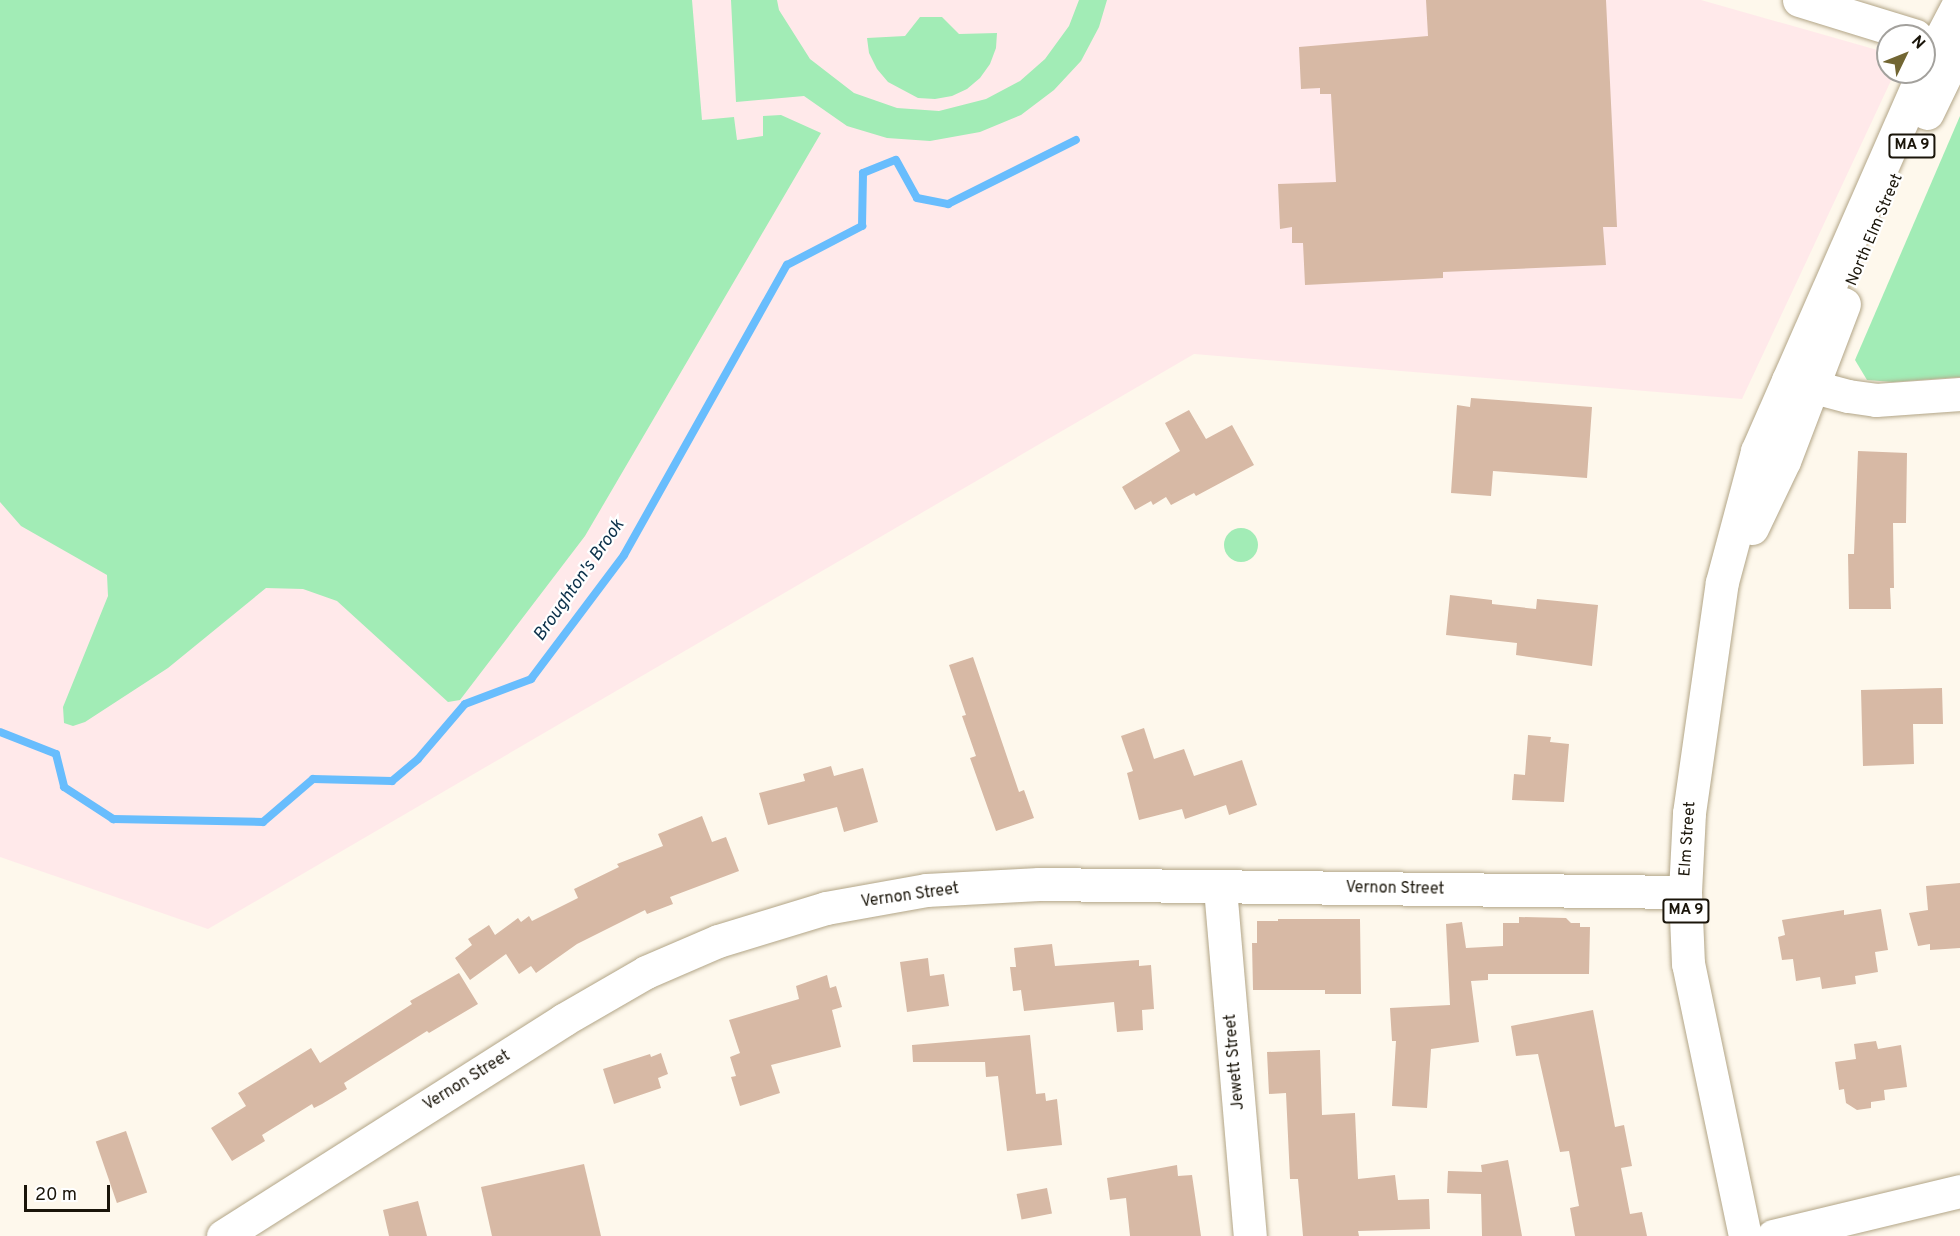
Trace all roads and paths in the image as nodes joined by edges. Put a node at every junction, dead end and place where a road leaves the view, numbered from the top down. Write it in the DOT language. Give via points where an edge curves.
graph roads {
  1 [pos="1799,0"];
  2 [pos="1960,1"];
  3 [pos="1876,30"];
  4 [pos="1936,48"];
  5 [pos="1923,84"];
  6 [pos="1800,384"];
  7 [pos="1960,394"];
  8 [pos="1220,888"];
  9 [pos="1684,892"];
  10 [pos="1960,1191"];
  11 [pos="223,1236"];
  12 [pos="1250,1236"];
  13 [pos="1745,1236"];
  14 [pos="1773,1236"];
  1 -- 3 [label="main road"];
  2 -- 4 [label="main road, North Elm Street / MA 9"];
  5 -- 6 [label="main road, North Elm Street / MA 9" via="1869,238"];
  6 -- 7 [label="main road" via="1876,399"];
  6 -- 9 [label="main road, Elm Street / MA 9" via="1757,451 1722,582 1689,813"];
  8 -- 9 [label="main road, Vernon Street"];
  8 -- 11 [label="main road, Vernon Street" via="1039,884 926,890 826,908 718,941 646,972 563,1020"];
  8 -- 12 [label="main road, Jewett Street"];
  9 -- 13 [label="main road, Elm Street / MA 9" via="1688,964"];
  10 -- 14 [label="main road"];
}
